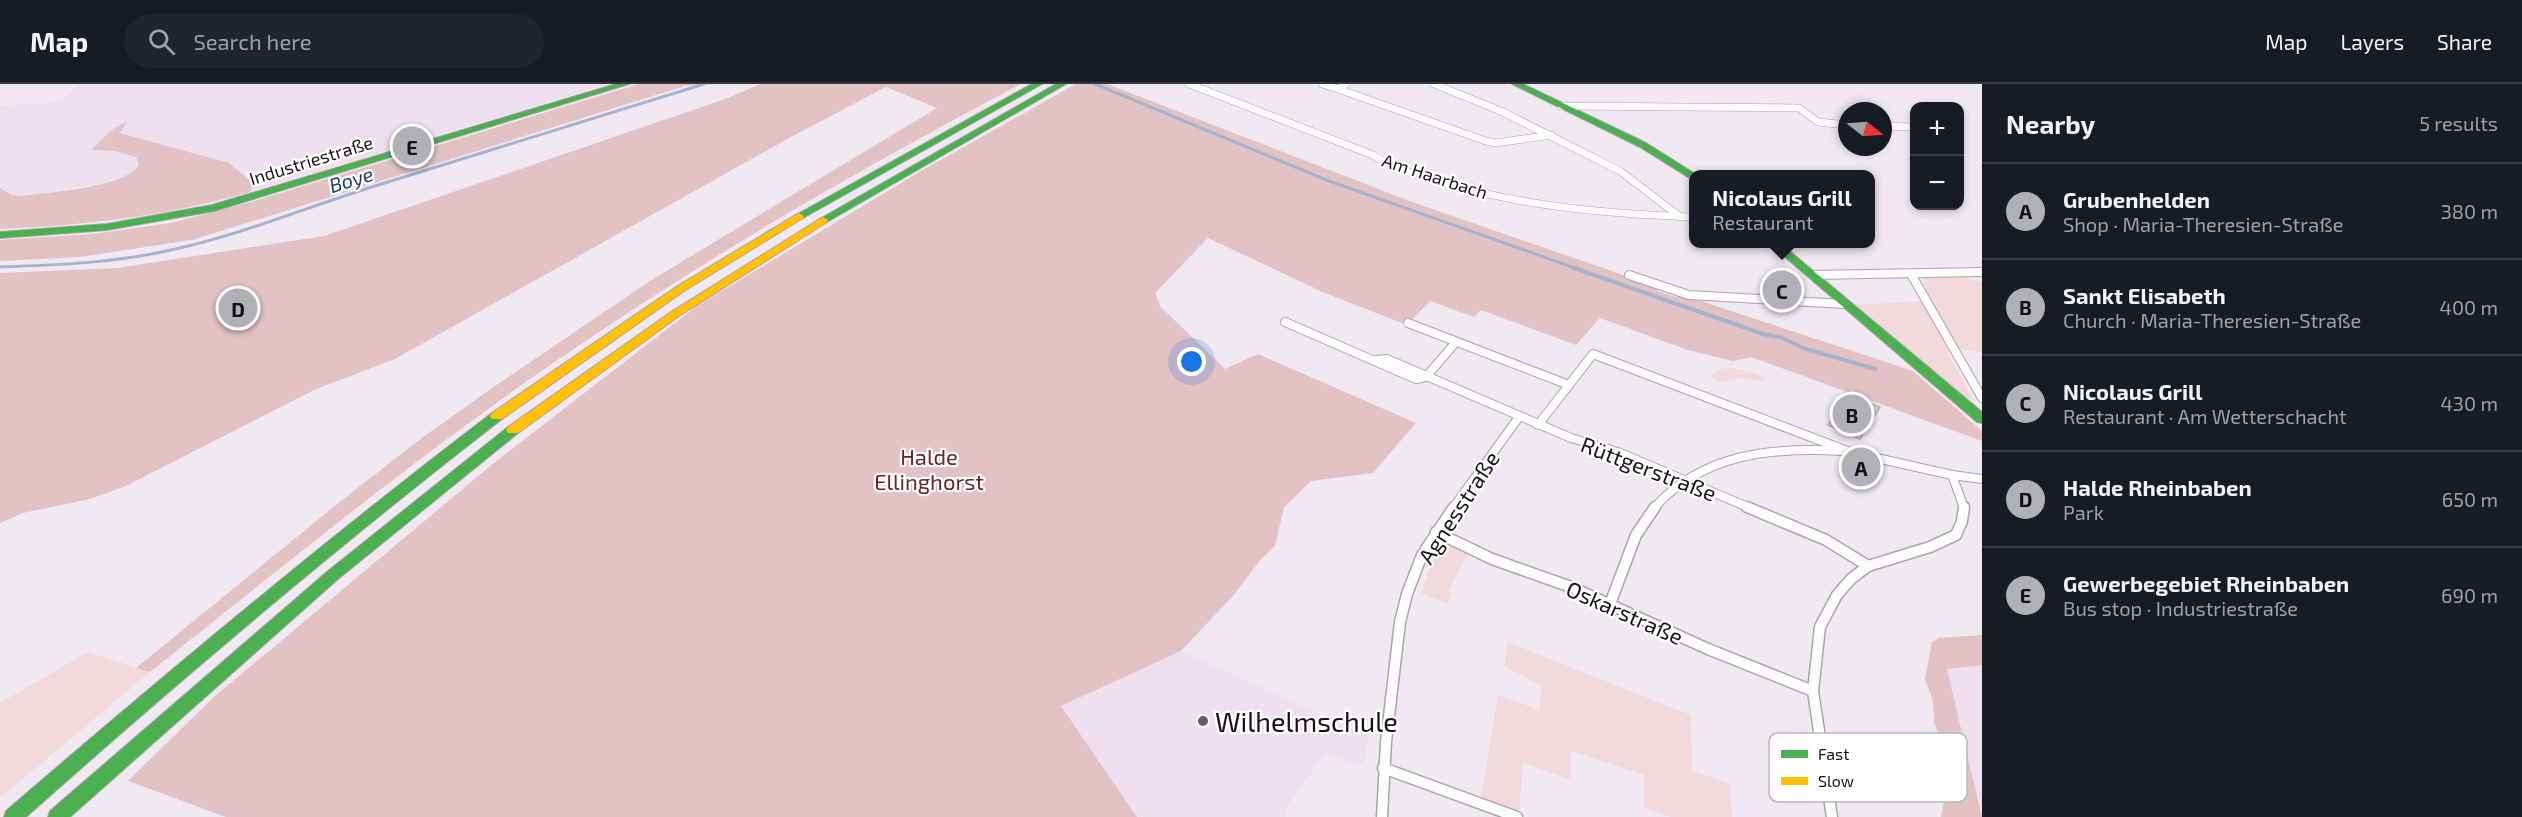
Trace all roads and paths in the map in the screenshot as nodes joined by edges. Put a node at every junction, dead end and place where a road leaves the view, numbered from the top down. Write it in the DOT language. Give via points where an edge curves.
graph roads {
  1 [pos="626,84"];
  2 [pos="1038,84"];
  3 [pos="1189,84"];
  4 [pos="1322,84"];
  5 [pos="1346,84"];
  6 [pos="1434,84"];
  7 [pos="1516,84"];
  8 [pos="1057,86"];
  9 [pos="1338,89"];
  10 [pos="1561,106"];
  11 [pos="1838,124"];
  12 [pos="1892,126"];
  13 [pos="1910,127"];
  14 [pos="1551,135"];
  15 [pos="1689,174"];
  16 [pos="1679,216"];
  17 [pos="1689,217"];
  18 [pos="0,235"];
  19 [pos="1781,248"];
  20 [pos="1982,272"];
  21 [pos="1911,274"];
  22 [pos="1629,275"];
  23 [pos="1812,275"];
  24 [pos="1845,304"];
  25 [pos="1285,322"];
  26 [pos="1408,323"];
  27 [pos="1456,342"];
  28 [pos="1426,377"];
  29 [pos="1569,386"];
  30 [pos="1982,398"];
  31 [pos="1519,417"];
  32 [pos="1982,419"];
  33 [pos="1538,425"];
  34 [pos="1850,452"];
  35 [pos="1952,475"];
  36 [pos="1982,479"];
  37 [pos="1686,480"];
  38 [pos="1436,532"];
  39 [pos="1868,566"];
  40 [pos="1610,604"];
  41 [pos="1813,691"];
  42 [pos="1819,733"];
  43 [pos="1383,768"];
  44 [pos="1830,802"];
  45 [pos="13,817"];
  46 [pos="57,817"];
  47 [pos="1382,817"];
  48 [pos="1516,817"];
  49 [pos="1832,817"];
  1 -- 18 [label="main road, Industriestraße" via="214,208 155,221 59,233"];
  2 -- 45 [label="main road" via="790,220 679,289 572,363 423,472 327,549 155,691"];
  3 -- 16 [label="street, Am Haarbach" via="1447,184 1574,209"];
  4 -- 9 [label="street"];
  5 -- 9 [label="street"];
  6 -- 14 [label="street"];
  7 -- 10 [label="main road"];
  8 -- 46 [label="main road" via="900,172 799,234 696,299 540,409 280,618"];
  9 -- 14 [label="street" via="1486,141"];
  10 -- 11 [label="street" via="1799,108 1818,122"];
  10 -- 15 [label="main road" via="1643,145"];
  12 -- 13 [label="street"];
  14 -- 16 [label="street" via="1620,171"];
  16 -- 17 [label="street, Am Haarbach"];
  19 -- 23 [label="main road"];
  20 -- 21 [label="street"];
  21 -- 23 [label="street"];
  21 -- 30 [label="street"];
  22 -- 24 [label="street" via="1689,295"];
  23 -- 24 [label="main road"];
  24 -- 32 [label="main road"];
  25 -- 28 [label="street, Rüttgerstraße"];
  26 -- 27 [label="street"];
  27 -- 28 [label="street"];
  27 -- 29 [label="street"];
  28 -- 31 [label="street, Rüttgerstraße"];
  29 -- 33 [label="street"];
  29 -- 34 [label="street" via="1593,354"];
  31 -- 33 [label="street, Rüttgerstraße"];
  31 -- 38 [label="street, Agnesstraße"];
  33 -- 37 [label="street, Rüttgerstraße"];
  34 -- 35 [label="street"];
  34 -- 37 [label="street" via="1762,452 1710,467"];
  35 -- 36 [label="street"];
  35 -- 39 [label="street" via="1964,507 1956,534 1930,548"];
  37 -- 39 [label="street, Rüttgerstraße" via="1826,540"];
  37 -- 40 [label="street" via="1647,516 1634,539"];
  38 -- 40 [label="street, Oskarstraße" via="1492,559"];
  38 -- 43 [label="street, Agnesstraße" via="1422,555 1400,622"];
  39 -- 41 [label="street" via="1837,595 1820,627"];
  40 -- 41 [label="street, Oskarstraße"];
  41 -- 42 [label="street"];
  43 -- 47 [label="street, Agnesstraße"];
  43 -- 48 [label="street"];
  44 -- 49 [label="street"];
}
